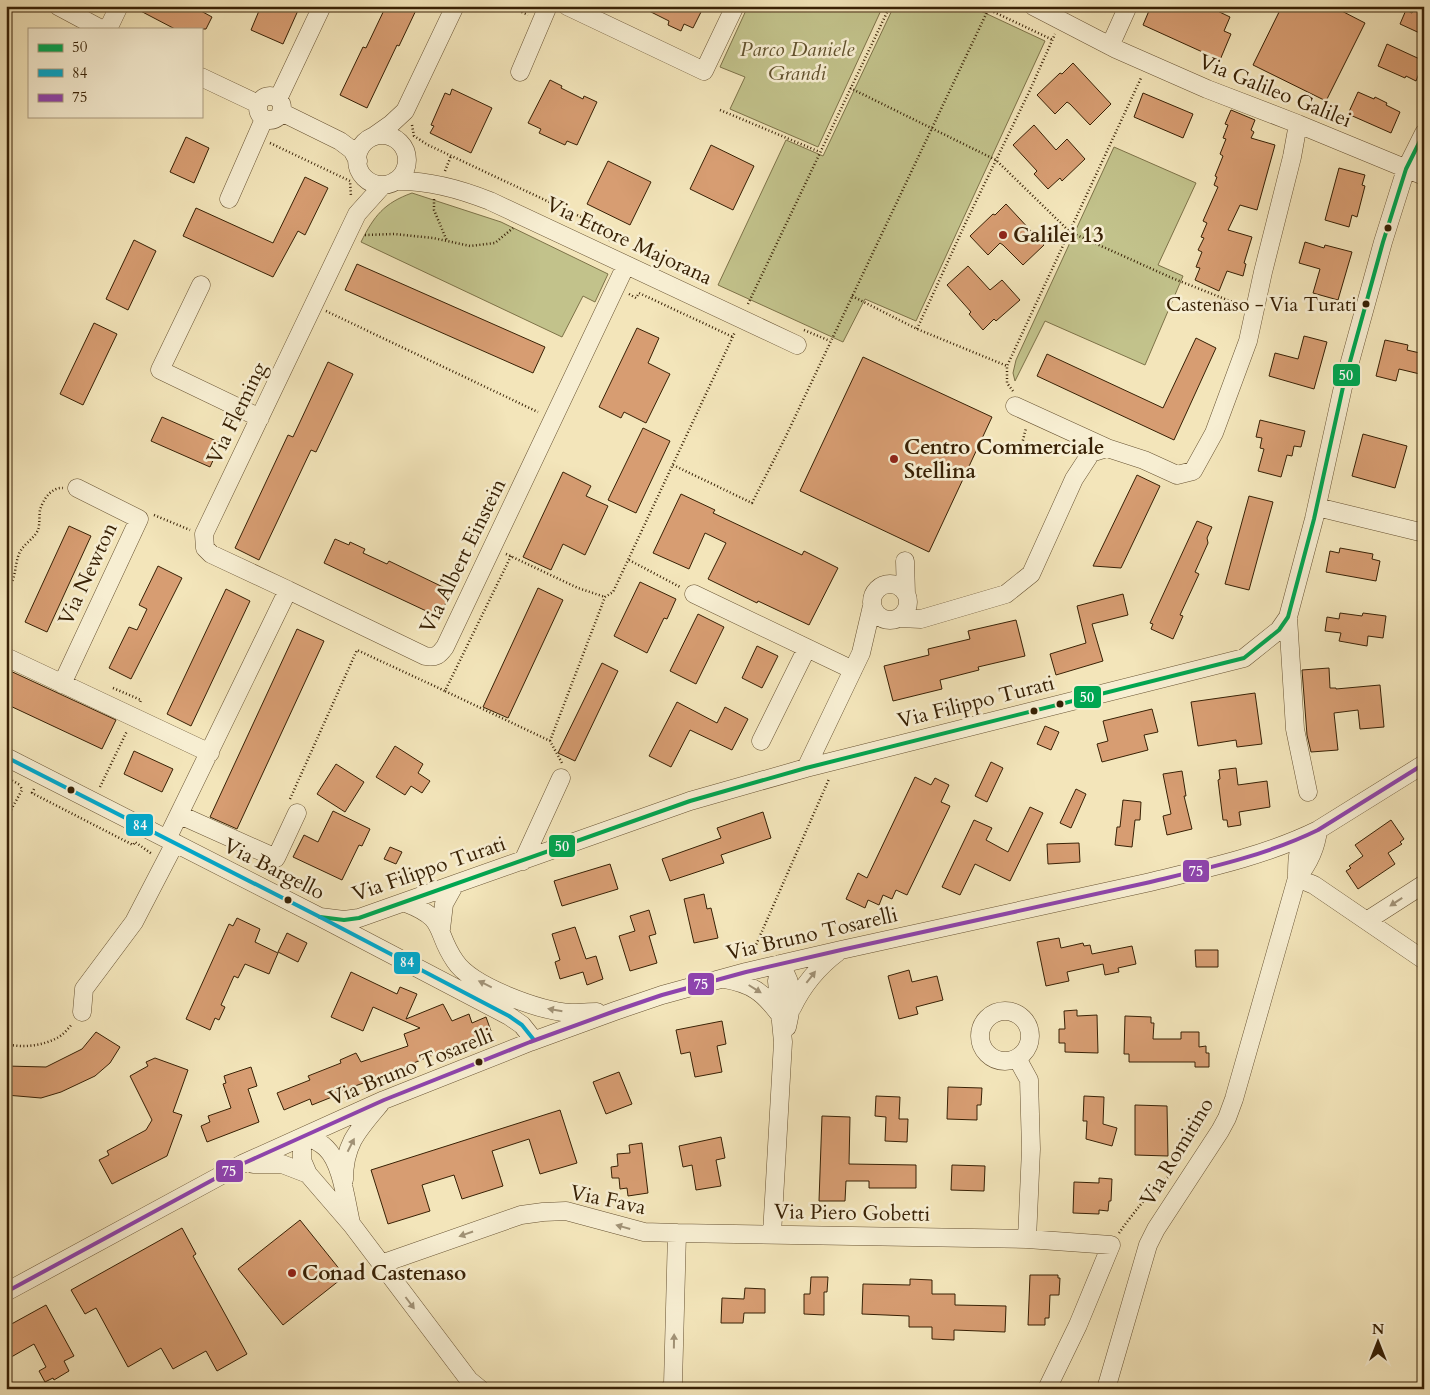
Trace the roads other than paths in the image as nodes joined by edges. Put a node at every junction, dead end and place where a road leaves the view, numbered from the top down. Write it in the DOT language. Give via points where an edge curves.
graph roads {
  1 [pos="58,6"];
  2 [pos="119,6"];
  3 [pos="322,6"];
  4 [pos="456,6"];
  5 [pos="567,6"];
  6 [pos="735,6"];
  7 [pos="1033,6"];
  8 [pos="1128,6"];
  9 [pos="545,14"];
  10 [pos="99,28"];
  11 [pos="108,28"];
  12 [pos="1110,46"];
  13 [pos="520,72"];
  14 [pos="202,78"];
  15 [pos="280,106"];
  16 [pos="261,112"];
  17 [pos="405,112"];
  18 [pos="1298,124"];
  19 [pos="1424,133"];
  20 [pos="404,149"];
  21 [pos="364,154"];
  22 [pos="1406,169"];
  23 [pos="1424,176"];
  24 [pos="389,183"];
  25 [pos="438,186"];
  26 [pos="229,199"];
  27 [pos="354,206"];
  28 [pos="626,265"];
  29 [pos="200,284"];
  30 [pos="797,345"];
  31 [pos="1021,408"];
  32 [pos="260,418"];
  33 [pos="1107,448"];
  34 [pos="77,488"];
  35 [pos="1317,507"];
  36 [pos="1424,533"];
  37 [pos="883,585"];
  38 [pos="288,590"];
  39 [pos="694,594"];
  40 [pos="872,606"];
  41 [pos="902,609"];
  42 [pos="1288,618"];
  43 [pos="807,648"];
  44 [pos="861,653"];
  45 [pos="6,657"];
  46 [pos="853,670"];
  47 [pos="62,684"];
  48 [pos="761,742"];
  49 [pos="210,753"];
  50 [pos="6,757"];
  51 [pos="1424,764"];
  52 [pos="806,768"];
  53 [pos="561,778"];
  54 [pos="1308,792"];
  55 [pos="293,808"];
  56 [pos="180,815"];
  57 [pos="1311,833"];
  58 [pos="171,842"];
  59 [pos="1263,851"];
  60 [pos="523,860"];
  61 [pos="1297,878"];
  62 [pos="1424,884"];
  63 [pos="454,886"];
  64 [pos="406,903"];
  65 [pos="320,918"];
  66 [pos="1368,920"];
  67 [pos="441,929"];
  68 [pos="840,950"];
  69 [pos="1424,960"];
  70 [pos="780,964"];
  71 [pos="721,978"];
  72 [pos="530,1005"];
  73 [pos="615,1011"];
  74 [pos="82,1012"];
  75 [pos="785,1013"];
  76 [pos="534,1040"];
  77 [pos="1017,1058"];
  78 [pos="384,1100"];
  79 [pos="305,1136"];
  80 [pos="242,1164"];
  81 [pos="308,1174"];
  82 [pos="344,1193"];
  83 [pos="352,1225"];
  84 [pos="677,1233"];
  85 [pos="772,1234"];
  86 [pos="1027,1240"];
  87 [pos="381,1264"];
  88 [pos="6,1292"];
  89 [pos="1107,1384"];
  90 [pos="480,1389"];
  91 [pos="670,1389"];
  92 [pos="1047,1389"];
  1 -- 10 [label="street"];
  2 -- 11 [label="street"];
  3 -- 15 [label="street"];
  4 -- 17 [label="street"];
  5 -- 6 [label="street" via="704,71"];
  7 -- 12 [label="street, Via Galileo Galilei"];
  8 -- 12 [label="street"];
  9 -- 13 [label="street"];
  12 -- 18 [label="street, Via Galileo Galilei" via="1207,89"];
  14 -- 16 [label="street"];
  15 -- 16 [label="street" via="275,120"];
  15 -- 21 [label="street"];
  16 -- 26 [label="street" via="256,138"];
  17 -- 20 [label="street, Via Fleming"];
  17 -- 21 [label="street"];
  18 -- 22 [label="street, Via Galileo Galilei"];
  18 -- 33 [label="street" via="1248,341 1214,432 1193,471 1177,475"];
  19 -- 22 [label="street, Via Filippo Turati"];
  20 -- 21 [label="street" via="392,136 380,134"];
  20 -- 24 [label="street, Via Fleming" via="405,169 399,178"];
  20 -- 25 [label="street, Via Ettore Majorana" via="416,166"];
  21 -- 24 [label="street" via="373,183"];
  21 -- 27 [label="street, Via Fleming"];
  22 -- 23 [label="street, Via Galileo Galilei"];
  22 -- 35 [label="street, Via Filippo Turati" via="1382,242 1343,387"];
  24 -- 25 [label="street, Via Ettore Majorana" via="410,180"];
  24 -- 27 [label="street, Via Fleming"];
  25 -- 28 [label="street, Via Ettore Majorana" via="476,195"];
  27 -- 32 [label="street, Via Fleming" via="344,241"];
  28 -- 30 [label="street, Via Ettore Majorana"];
  28 -- 38 [label="street, Via Albert Einstein" via="440,654 425,656"];
  29 -- 32 [label="street" via="160,370"];
  31 -- 33 [label="street"];
  32 -- 38 [label="street, Via Fleming" via="204,534 205,548 211,554"];
  33 -- 41 [label="street" via="1091,453 1074,479 1031,574 1006,594 921,619"];
  34 -- 47 [label="street, Via Newton" via="138,519"];
  35 -- 36 [label="street"];
  35 -- 42 [label="street, Via Filippo Turati"];
  37 -- 40 [label="street" via="874,594"];
  37 -- 41 [label="street" via="899,586"];
  37 -- 41 [label="street" via="905,560"];
  38 -- 49 [label="street"];
  39 -- 43 [label="street"];
  40 -- 41 [label="street" via="878,616 888,621"];
  40 -- 44 [label="street"];
  41 -- 44 [label="street"];
  42 -- 52 [label="street, Via Filippo Turati" via="1279,630 1244,658"];
  42 -- 54 [label="street, Via Filippo Turati" via="1295,729"];
  43 -- 46 [label="street"];
  43 -- 48 [label="street"];
  44 -- 46 [label="street"];
  45 -- 47 [label="street"];
  46 -- 52 [label="street"];
  47 -- 49 [label="street"];
  49 -- 56 [label="street"];
  50 -- 58 [label="street, Via Bargello"];
  51 -- 57 [label="street, Via Bruno Tosarelli"];
  52 -- 60 [label="street, Via Filippo Turati" via="690,801"];
  53 -- 60 [label="street, Via Filippo Turati"];
  55 -- 56 [label="street, Via Bargello" via="276,858"];
  56 -- 58 [label="street"];
  57 -- 59 [label="street, Via Bruno Tosarelli"];
  57 -- 61 [label="street, Via Romitino" via="1299,847"];
  58 -- 65 [label="street, Via Bargello"];
  58 -- 74 [label="street" via="134,922 84,989"];
  59 -- 61 [label="street" via="1285,858"];
  59 -- 68 [label="street, Via Bruno Tosarelli" via="1162,879"];
  60 -- 63 [label="street, Via Filippo Turati"];
  61 -- 66 [label="street" via="1314,884"];
  61 -- 89 [label="street, Via Romitino" via="1230,1112 1148,1245"];
  62 -- 66 [label="street, one-way"];
  63 -- 64 [label="street, Via Filippo Turati"];
  63 -- 67 [label="street" via="444,904"];
  64 -- 65 [label="street, Via Filippo Turati" via="350,920"];
  64 -- 67 [label="street" via="429,914"];
  65 -- 76 [label="street, Via Bargello" via="516,1020"];
  66 -- 69 [label="street"];
  72 -- 67 [label="street, one-way" via="468,975 452,957"];
  68 -- 70 [label="street, Via Bruno Tosarelli"];
  75 -- 68 [label="street, one-way" via="817,970"];
  70 -- 71 [label="street, Via Bruno Tosarelli"];
  70 -- 75 [label="street" via="792,994"];
  71 -- 73 [label="street, Via Bruno Tosarelli"];
  71 -- 75 [label="street, one-way" via="751,986"];
  73 -- 72 [label="street, one-way" via="570,1013"];
  72 -- 76 [label="street" via="536,1027"];
  73 -- 76 [label="street, Via Bruno Tosarelli"];
  75 -- 85 [label="street"];
  76 -- 78 [label="street, Via Bruno Tosarelli"];
  77 -- 86 [label="street" via="1029,1080 1031,1149"];
  78 -- 79 [label="street, Via Bruno Tosarelli"];
  82 -- 78 [label="street, one-way" via="345,1157 350,1145"];
  79 -- 80 [label="street, Via Bruno Tosarelli"];
  79 -- 81 [label="street" via="302,1160"];
  79 -- 82 [label="street" via="327,1148 338,1168"];
  80 -- 81 [label="street" via="282,1164"];
  80 -- 88 [label="street, Via Bruno Tosarelli"];
  81 -- 83 [label="street"];
  82 -- 83 [label="street"];
  83 -- 87 [label="street"];
  84 -- 85 [label="street, Via Piero Gobetti"];
  84 -- 87 [label="street, Via Fava, one-way" via="644,1232 566,1211 543,1212 521,1216"];
  91 -- 84 [label="street, one-way" via="674,1384"];
  85 -- 86 [label="street, Via Piero Gobetti"];
  86 -- 92 [label="street, Via Piero Gobetti" via="1111,1245"];
  87 -- 90 [label="street, one-way" via="468,1380"];
}
